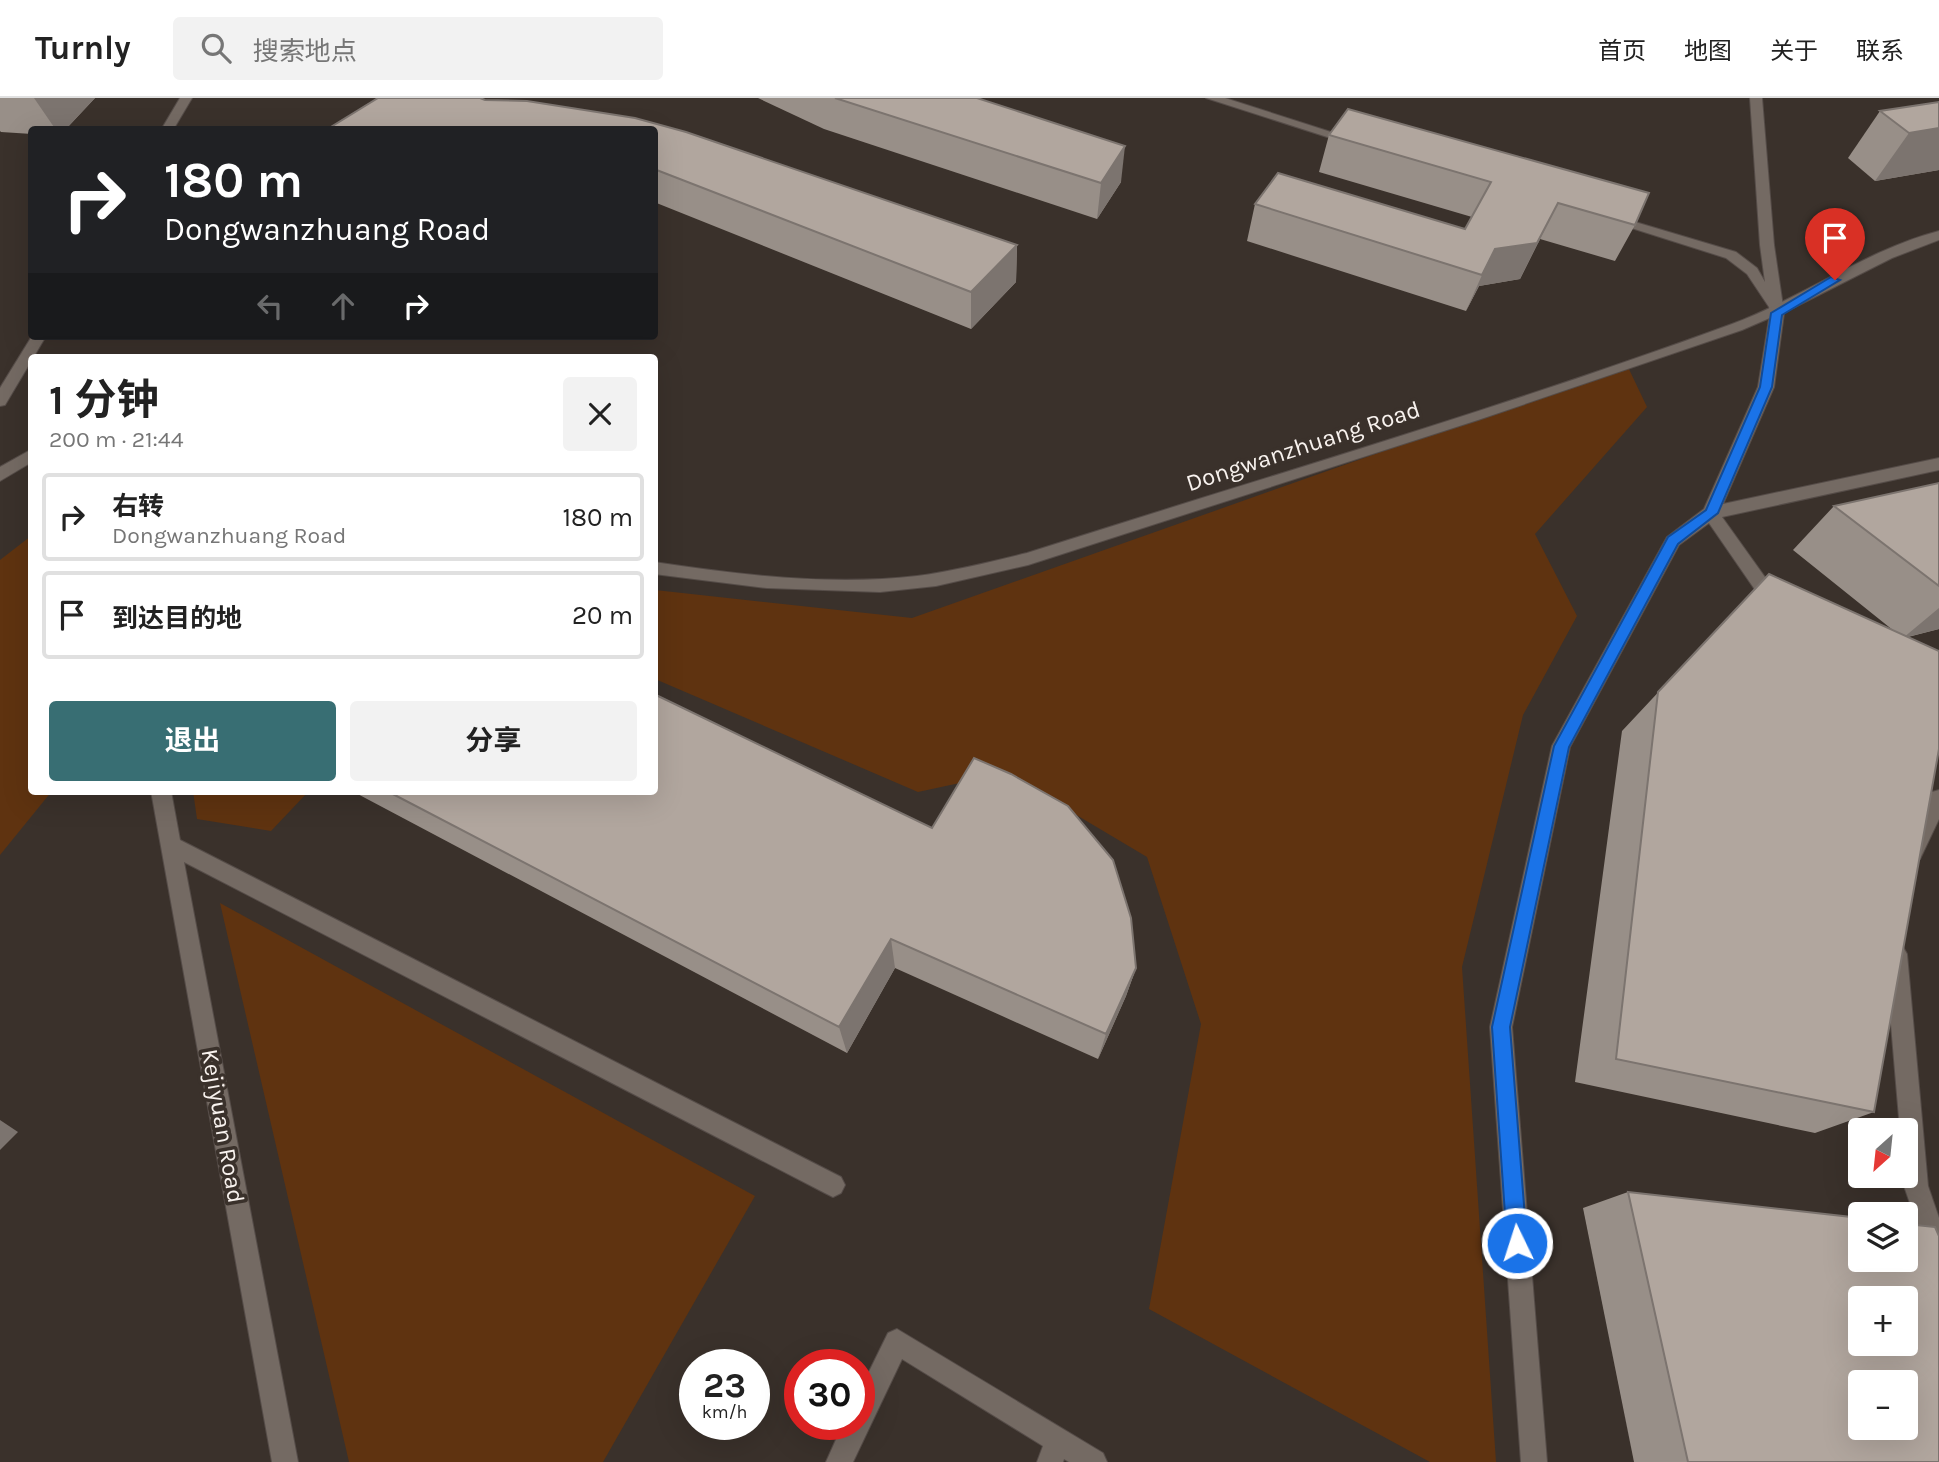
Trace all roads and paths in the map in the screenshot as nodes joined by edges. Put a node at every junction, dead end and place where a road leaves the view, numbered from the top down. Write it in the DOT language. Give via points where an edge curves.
graph roads {
  1 [pos="186,98"];
  2 [pos="1212,98"];
  3 [pos="1756,98"];
  4 [pos="169,126"];
  5 [pos="1371,146"];
  6 [pos="1598,215"];
  7 [pos="1939,235"];
  8 [pos="1777,313"];
  9 [pos="28,354"];
  10 [pos="0,401"];
  11 [pos="28,457"];
  12 [pos="1939,464"];
  13 [pos="0,475"];
  14 [pos="1711,513"];
  15 [pos="658,569"];
  16 [pos="1791,604"];
  17 [pos="163,795"];
  18 [pos="1939,798"];
  19 [pos="172,846"];
  20 [pos="1902,878"];
  21 [pos="1893,928"];
  22 [pos="833,1185"];
  23 [pos="1939,1253"];
  24 [pos="875,1387"];
  25 [pos="849,1440"];
  26 [pos="1054,1451"];
  27 [pos="285,1462"];
  28 [pos="839,1462"];
  29 [pos="1094,1462"];
  30 [pos="1534,1462"];
  1 -- 4 [label="street"];
  2 -- 5 [label="street"];
  3 -- 8 [label="street"];
  6 -- 8 [label="street" via="1731,255 1752,271"];
  7 -- 8 [label="street, Dongwanzhuang Road" via="1891,252"];
  8 -- 14 [label="street" via="1766,387"];
  8 -- 15 [label="street, Dongwanzhuang Road" via="1055,550 963,575 869,585"];
  9 -- 10 [label="street"];
  11 -- 13 [label="street"];
  12 -- 14 [label="street"];
  14 -- 16 [label="street" via="1766,592"];
  14 -- 30 [label="street" via="1673,541 1561,746 1501,1027"];
  17 -- 19 [label="street, Kejiyuan Road"];
  18 -- 20 [label="street"];
  19 -- 22 [label="street"];
  19 -- 27 [label="street, Kejiyuan Road"];
  21 -- 23 [label="street" via="1916,1186"];
  24 -- 26 [label="street" via="897,1342"];
  25 -- 28 [label="street"];
  26 -- 29 [label="street"];
}
